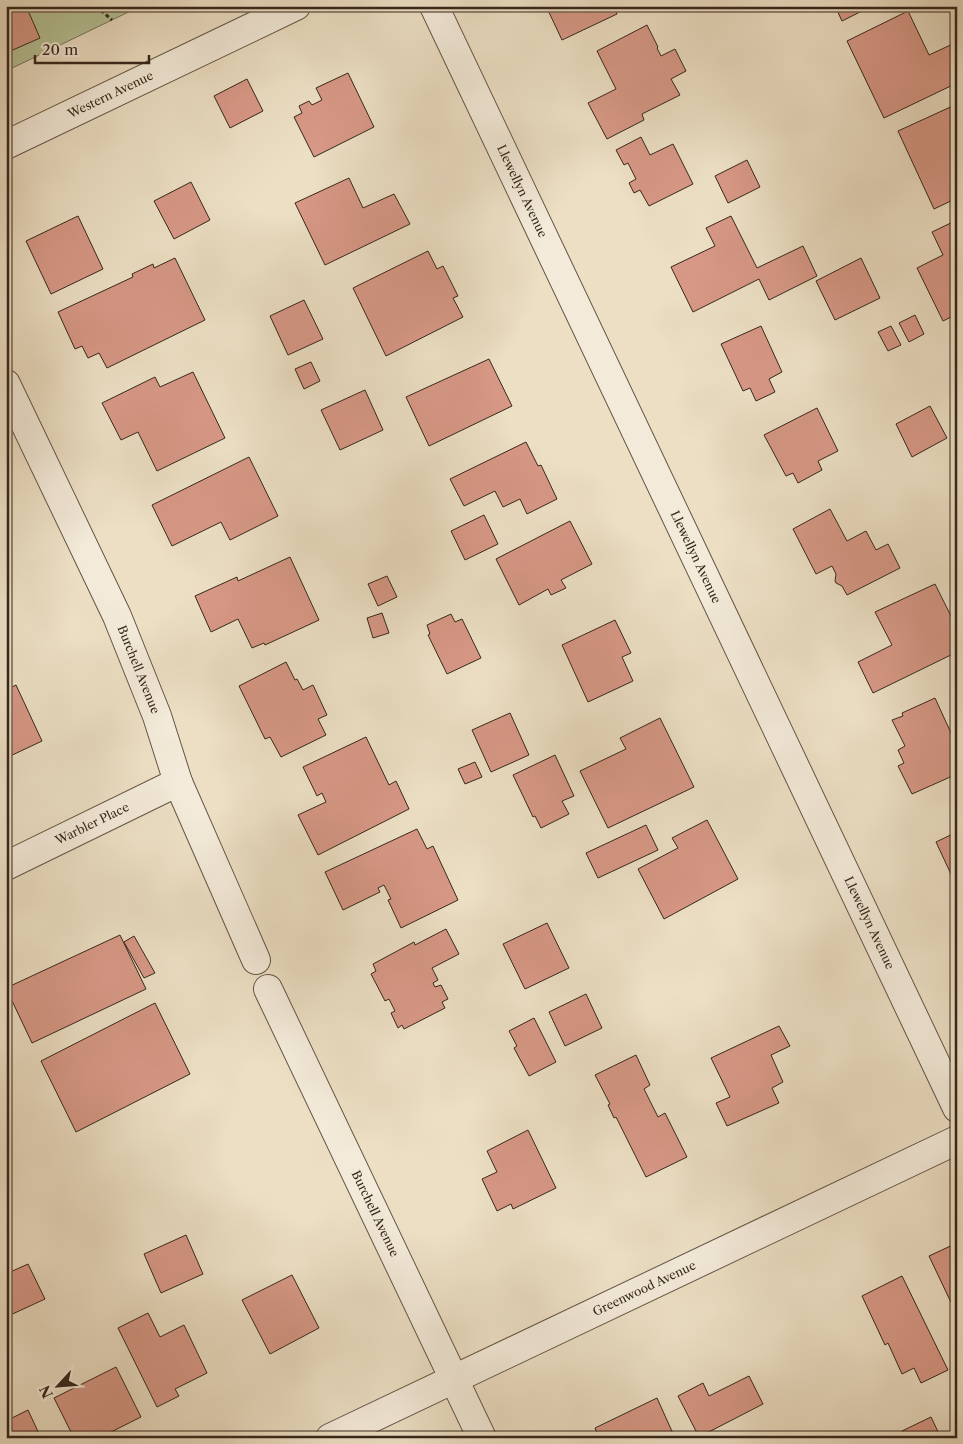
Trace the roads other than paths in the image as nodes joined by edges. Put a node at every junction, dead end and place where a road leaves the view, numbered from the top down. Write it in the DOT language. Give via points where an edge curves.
graph roads {
  1 [pos="296,6"];
  2 [pos="434,6"];
  3 [pos="6,145"];
  4 [pos="6,384"];
  5 [pos="178,782"];
  6 [pos="6,866"];
  7 [pos="256,960"];
  8 [pos="268,989"];
  9 [pos="957,1108"];
  10 [pos="957,1140"];
  11 [pos="454,1380"];
  12 [pos="330,1438"];
  13 [pos="482,1438"];
  1 -- 3 [label="street, Western Avenue"];
  2 -- 9 [label="street, Llewellyn Avenue"];
  4 -- 5 [label="street, Burchell Avenue" via="117,616 157,716"];
  5 -- 6 [label="street, Warbler Place"];
  5 -- 7 [label="street, Burchell Avenue"];
  8 -- 11 [label="street, Burchell Avenue"];
  10 -- 11 [label="street, Greenwood Avenue"];
  11 -- 12 [label="street, Greenwood Avenue"];
  11 -- 13 [label="street, Burchell Avenue"];
}
